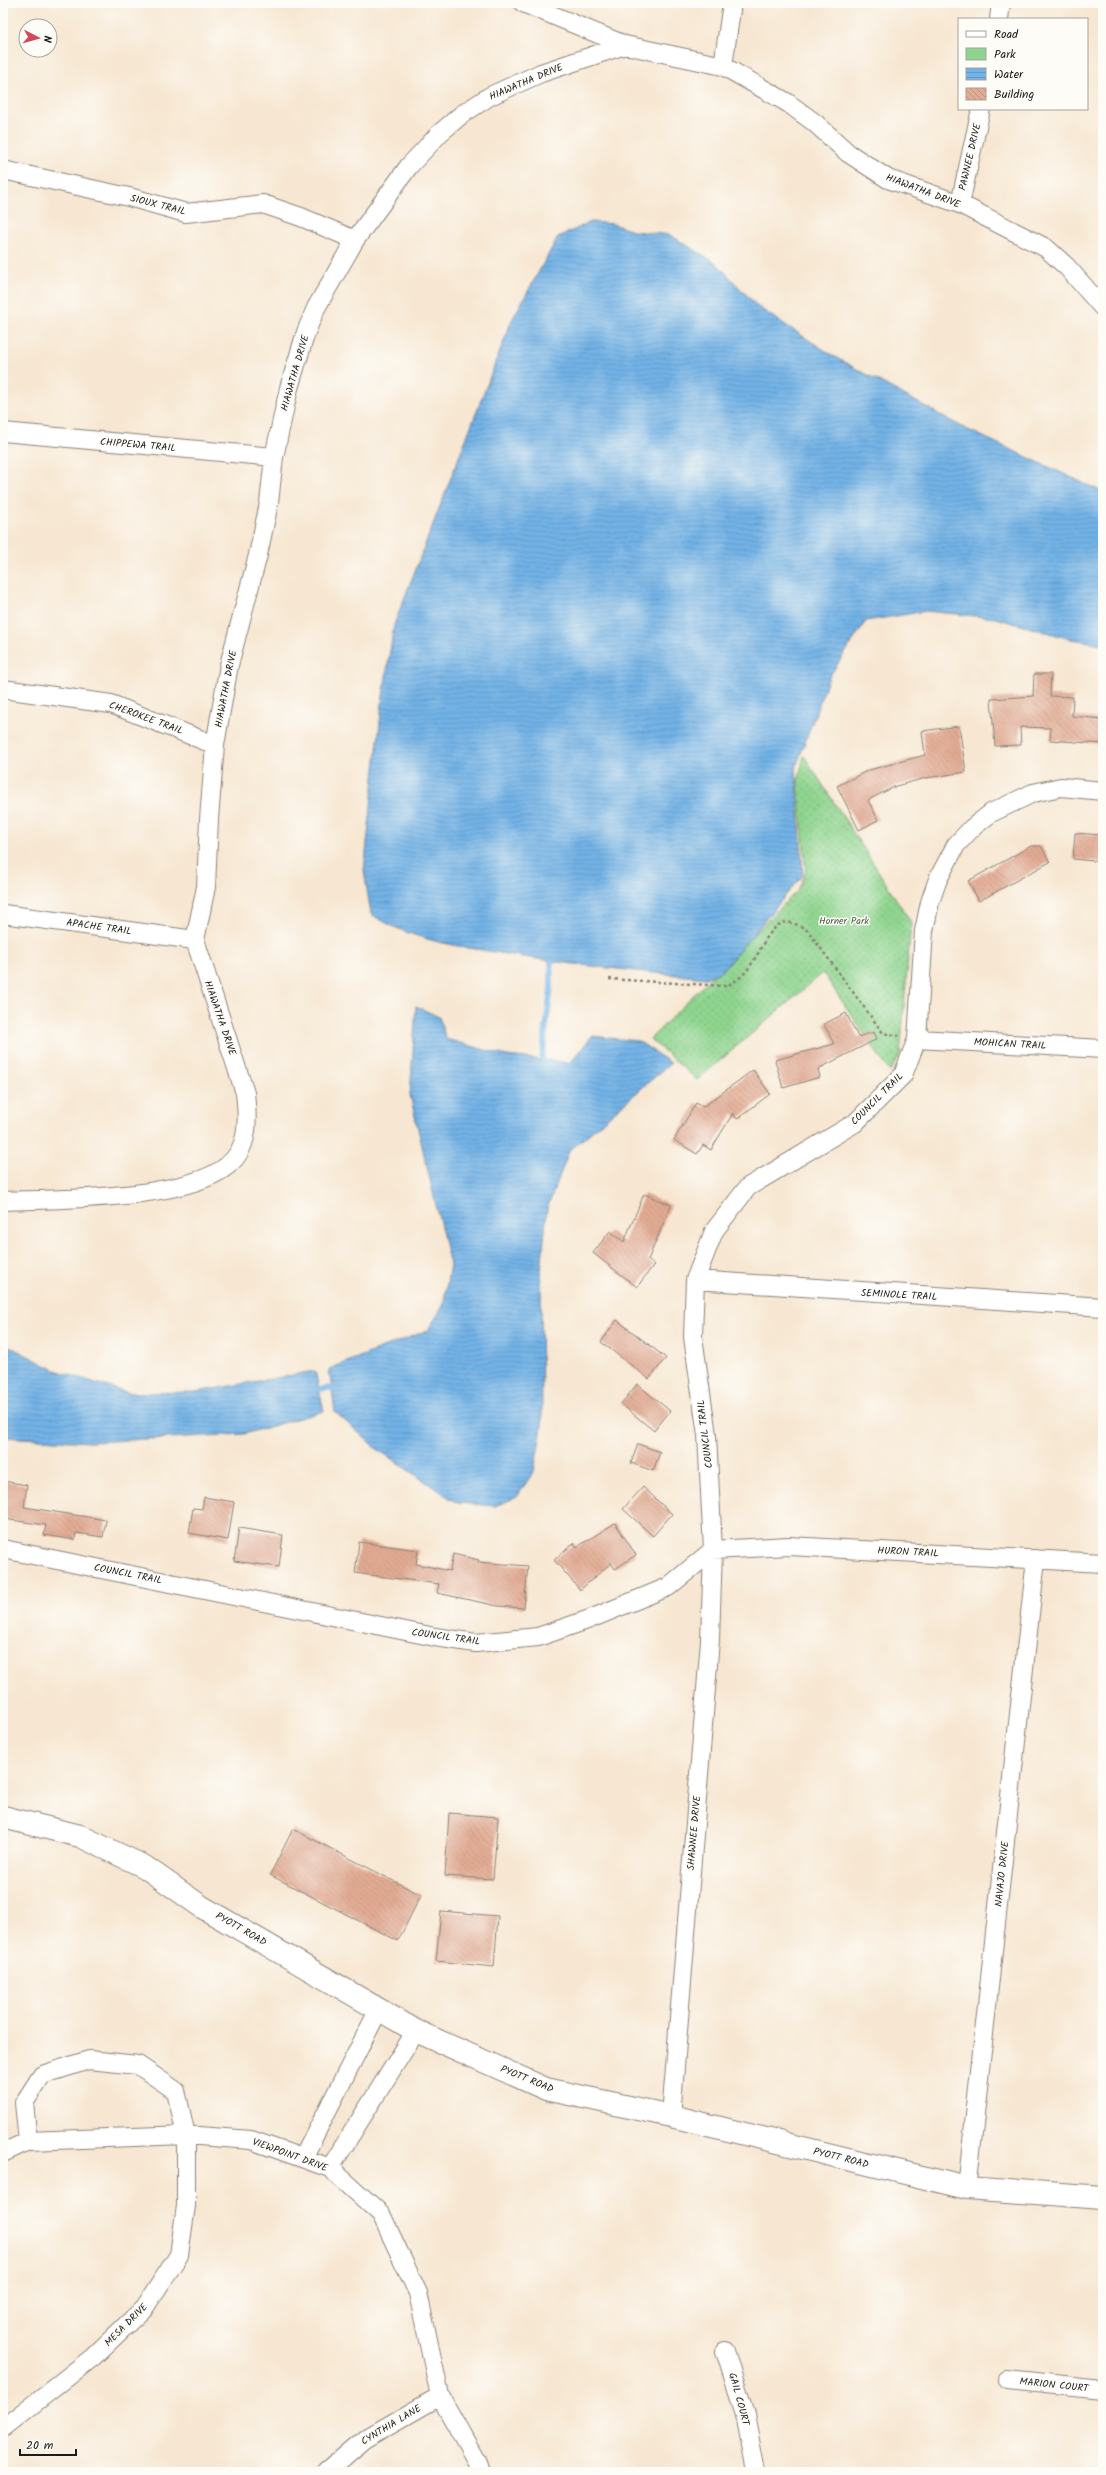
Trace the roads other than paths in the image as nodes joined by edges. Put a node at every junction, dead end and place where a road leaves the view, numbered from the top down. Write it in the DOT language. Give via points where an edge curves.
graph roads {
  1 [pos="523,3"];
  2 [pos="732,3"];
  3 [pos="1001,3"];
  4 [pos="999,18"];
  5 [pos="625,44"];
  6 [pos="723,66"];
  7 [pos="981,110"];
  8 [pos="3,170"];
  9 [pos="960,204"];
  10 [pos="355,240"];
  11 [pos="1103,308"];
  12 [pos="3,432"];
  13 [pos="274,457"];
  14 [pos="3,689"];
  15 [pos="215,745"];
  16 [pos="1103,791"];
  17 [pos="3,914"];
  18 [pos="195,940"];
  19 [pos="917,1039"];
  20 [pos="1103,1049"];
  21 [pos="3,1201"];
  22 [pos="695,1280"];
  23 [pos="1103,1307"];
  24 [pos="3,1549"];
  25 [pos="713,1550"];
  26 [pos="1036,1559"];
  27 [pos="1103,1563"];
  28 [pos="3,1817"];
  29 [pos="379,2009"];
  30 [pos="416,2031"];
  31 [pos="671,2116"];
  32 [pos="186,2135"];
  33 [pos="28,2141"];
  34 [pos="3,2153"];
  35 [pos="303,2158"];
  36 [pos="330,2168"];
  37 [pos="967,2188"];
  38 [pos="1103,2198"];
  39 [pos="726,2351"];
  40 [pos="1006,2380"];
  41 [pos="1103,2390"];
  42 [pos="440,2396"];
  43 [pos="3,2428"];
  44 [pos="326,2472"];
  45 [pos="480,2472"];
  46 [pos="756,2472"];
  1 -- 5 [label="street"];
  2 -- 6 [label="street"];
  3 -- 4 [label="street"];
  5 -- 6 [label="street, HIAWATHA DRIVE"];
  5 -- 10 [label="street, HIAWATHA DRIVE" via="541,73 490,96 461,116 440,133 409,166"];
  6 -- 9 [label="street, HIAWATHA DRIVE" via="788,103 848,153 888,179"];
  7 -- 9 [label="street, PAWNEE DRIVE"];
  8 -- 10 [label="street, SIOUX TRAIL" via="129,197 186,213 263,204"];
  9 -- 11 [label="street, HIAWATHA DRIVE" via="1046,248 1067,267"];
  10 -- 13 [label="street, HIAWATHA DRIVE" via="316,308 306,332 288,388"];
  12 -- 13 [label="street, CHIPPEWA TRAIL"];
  13 -- 15 [label="street, HIAWATHA DRIVE" via="269,503 229,665"];
  14 -- 15 [label="street, CHEROKEE TRAIL" via="111,704"];
  15 -- 18 [label="street, HIAWATHA DRIVE" via="206,887"];
  16 -- 19 [label="street, COUNCIL TRAIL" via="1062,787 1033,793 991,813 956,844 938,879 924,930"];
  17 -- 18 [label="street, APACHE TRAIL"];
  18 -- 21 [label="street, HIAWATHA DRIVE" via="245,1093 248,1119 246,1135 238,1153 227,1166 209,1176 169,1188 112,1196"];
  19 -- 20 [label="street, MOHICAN TRAIL"];
  19 -- 22 [label="street, COUNCIL TRAIL" via="903,1075 856,1123 748,1187 714,1231"];
  22 -- 23 [label="street, SEMINOLE TRAIL"];
  22 -- 25 [label="street, COUNCIL TRAIL" via="693,1337 706,1435"];
  24 -- 25 [label="street, COUNCIL TRAIL" via="429,1636 476,1643 538,1637 590,1620 668,1587"];
  25 -- 26 [label="street, HURON TRAIL" via="789,1546"];
  25 -- 31 [label="street, SHAWNEE DRIVE" via="710,1640"];
  26 -- 27 [label="street, HURON TRAIL"];
  26 -- 37 [label="street, NAVAJO DRIVE"];
  28 -- 29 [label="street, PYOTT ROAD" via="80,1836 145,1867 202,1906"];
  29 -- 30 [label="street, PYOTT ROAD"];
  29 -- 35 [label="street"];
  30 -- 31 [label="street, PYOTT ROAD" via="546,2089"];
  30 -- 36 [label="street"];
  31 -- 37 [label="street, PYOTT ROAD"];
  32 -- 33 [label="street, VIEWPOINT DRIVE"];
  32 -- 33 [label="street, MESA DRIVE" via="176,2092 138,2065 89,2060 42,2075 24,2103"];
  32 -- 35 [label="street, VIEWPOINT DRIVE" via="251,2140"];
  32 -- 43 [label="street, MESA DRIVE" via="186,2206 179,2255 146,2307 93,2357"];
  33 -- 34 [label="street, VIEWPOINT DRIVE"];
  35 -- 36 [label="street, VIEWPOINT DRIVE"];
  36 -- 42 [label="street, VIEWPOINT DRIVE" via="381,2214 418,2293"];
  37 -- 38 [label="street, PYOTT ROAD"];
  39 -- 46 [label="street, GAIL COURT" via="745,2414"];
  40 -- 41 [label="street, MARION COURT"];
  42 -- 44 [label="street, CYNTHIA LANE" via="365,2439"];
  42 -- 45 [label="street, VIEWPOINT DRIVE" via="476,2460"];
}
